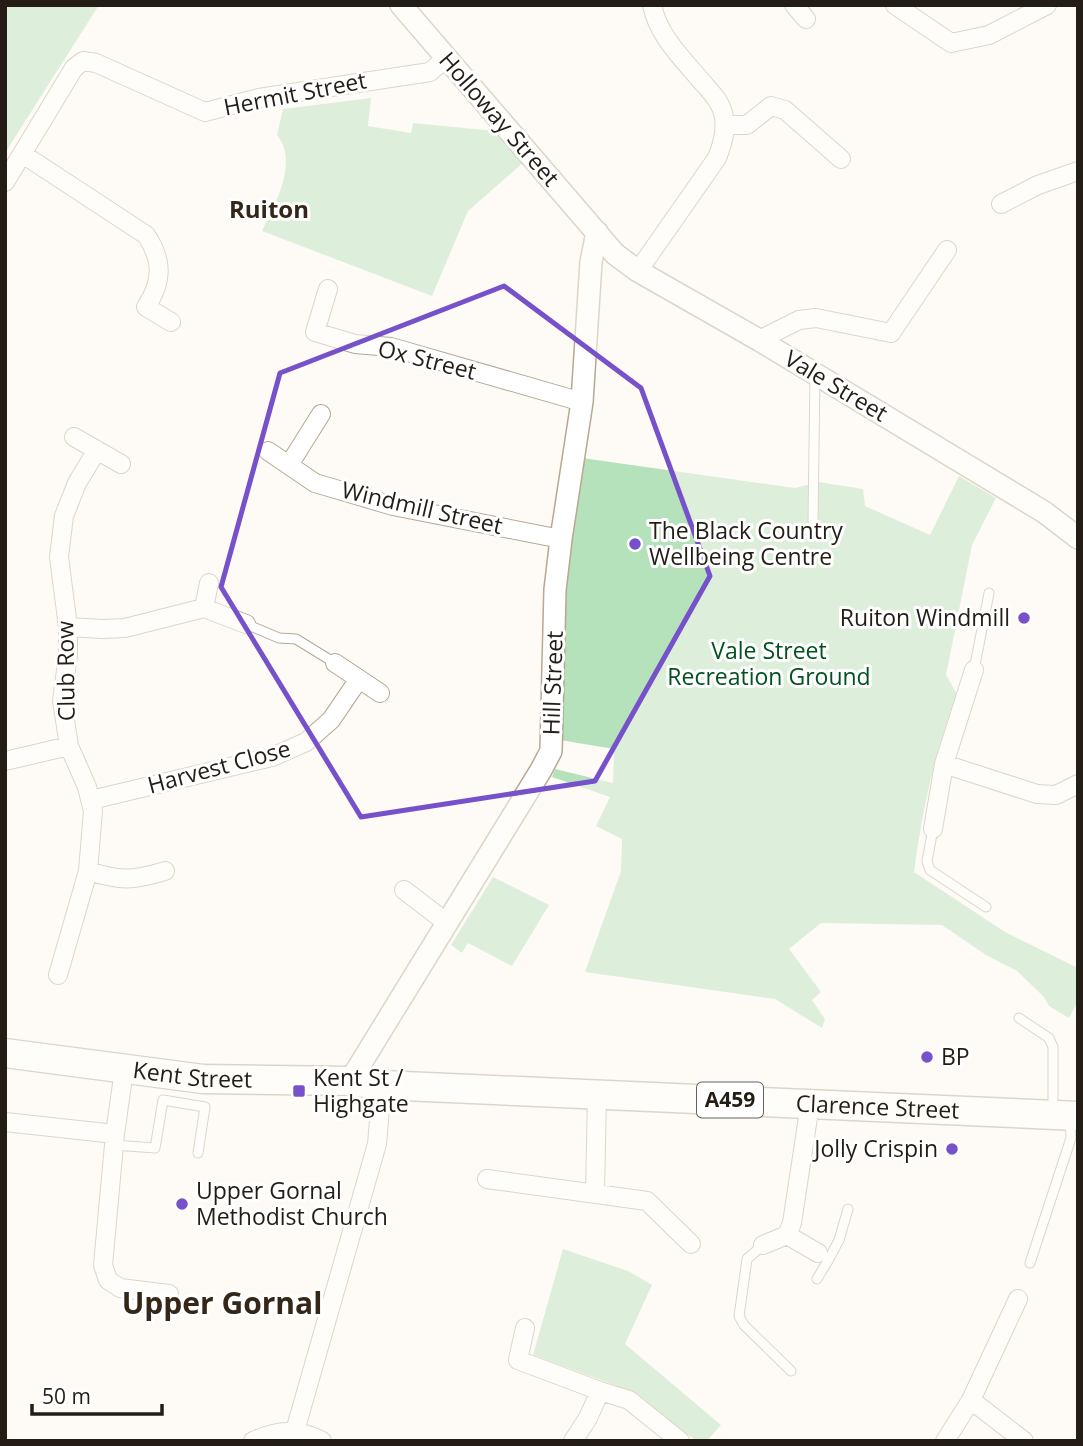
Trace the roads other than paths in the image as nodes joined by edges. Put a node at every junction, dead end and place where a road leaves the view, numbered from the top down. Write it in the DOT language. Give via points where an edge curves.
graph roads {
  1 [pos="401,5"];
  2 [pos="652,5"];
  3 [pos="794,5"];
  4 [pos="895,5"];
  5 [pos="1047,5"];
  6 [pos="806,19"];
  7 [pos="446,58"];
  8 [pos="725,125"];
  9 [pos="24,155"];
  10 [pos="841,159"];
  11 [pos="1075,178"];
  12 [pos="5,182"];
  13 [pos="1001,204"];
  14 [pos="597,232"];
  15 [pos="947,250"];
  16 [pos="638,271"];
  17 [pos="328,289"];
  18 [pos="171,322"];
  19 [pos="759,340"];
  20 [pos="815,374"];
  21 [pos="582,402"];
  22 [pos="321,414"];
  23 [pos="74,437"];
  24 [pos="96,450"];
  25 [pos="268,451"];
  26 [pos="121,464"];
  27 [pos="289,465"];
  28 [pos="813,521"];
  29 [pos="1078,538"];
  30 [pos="561,539"];
  31 [pos="209,583"];
  32 [pos="989,593"];
  33 [pos="204,608"];
  34 [pos="246,624"];
  35 [pos="68,627"];
  36 [pos="335,663"];
  37 [pos="974,670"];
  38 [pos="359,679"];
  39 [pos="380,692"];
  40 [pos="69,746"];
  41 [pos="5,761"];
  42 [pos="944,764"];
  43 [pos="1078,784"];
  44 [pos="91,800"];
  45 [pos="933,829"];
  46 [pos="88,871"];
  47 [pos="165,871"];
  48 [pos="404,890"];
  49 [pos="986,907"];
  50 [pos="447,923"];
  51 [pos="58,975"];
  52 [pos="1019,1018"];
  53 [pos="5,1054"];
  54 [pos="124,1070"];
  55 [pos="350,1081"];
  56 [pos="382,1085"];
  57 [pos="597,1094"];
  58 [pos="810,1104"];
  59 [pos="1067,1115"];
  60 [pos="5,1122"];
  61 [pos="115,1140"];
  62 [pos="198,1153"];
  63 [pos="487,1179"];
  64 [pos="595,1193"];
  65 [pos="848,1209"];
  66 [pos="787,1235"];
  67 [pos="691,1244"];
  68 [pos="763,1245"];
  69 [pos="823,1256"];
  70 [pos="1030,1263"];
  71 [pos="817,1279"];
  72 [pos="169,1294"];
  73 [pos="1018,1299"];
  74 [pos="525,1328"];
  75 [pos="791,1371"];
  76 [pos="600,1391"];
  77 [pos="971,1400"];
  78 [pos="295,1431"];
  79 [pos="318,1439"];
  80 [pos="253,1441"];
  81 [pos="573,1441"];
  82 [pos="680,1441"];
  83 [pos="945,1441"];
  84 [pos="1024,1441"];
  1 -- 7 [label="street, Holloway Street"];
  2 -- 8 [label="street" via="661,32 718,102"];
  3 -- 6 [label="street"];
  4 -- 5 [label="street" via="951,43 989,35"];
  7 -- 9 [label="street, Hermit Street" via="430,72 259,97 205,112 83,61 74,68"];
  7 -- 14 [label="street, Holloway Street"];
  8 -- 10 [label="street" via="747,125 771,106 785,110"];
  8 -- 16 [label="street" via="717,158"];
  9 -- 12 [label="street, Hermit Street"];
  9 -- 18 [label="street" via="146,235 158,252 158,276 156,292 146,307"];
  11 -- 13 [label="street" via="1038,185"];
  14 -- 16 [label="street, Vale Street" via="615,254"];
  14 -- 21 [label="street, Hill Street"];
  15 -- 19 [label="street" via="891,333 816,318 799,320"];
  16 -- 19 [label="street, Vale Street"];
  17 -- 21 [label="street, Ox Street" via="315,332 355,344 391,347"];
  19 -- 20 [label="street, Vale Street"];
  20 -- 28 [label="lane"];
  20 -- 29 [label="street, Vale Street" via="1044,512"];
  21 -- 30 [label="street, Hill Street"];
  22 -- 27 [label="street"];
  23 -- 24 [label="street"];
  24 -- 26 [label="street"];
  24 -- 35 [label="street, Club Row" via="64,516 60,557"];
  25 -- 27 [label="street, Windmill Street"];
  27 -- 30 [label="street, Windmill Street" via="315,483 393,506"];
  30 -- 50 [label="street, Hill Street" via="555,590 551,751"];
  31 -- 33 [label="street"];
  32 -- 37 [label="lane"];
  33 -- 34 [label="street"];
  33 -- 35 [label="street" via="125,628"];
  34 -- 36 [label="lane" via="279,638 296,639"];
  35 -- 40 [label="street, Club Row" via="62,701"];
  36 -- 38 [label="street"];
  37 -- 42 [label="street"];
  38 -- 39 [label="street"];
  38 -- 44 [label="street, Harvest Close" via="331,720 295,747 241,766"];
  40 -- 41 [label="street"];
  40 -- 44 [label="street, Club Row"];
  42 -- 43 [label="street" via="1037,794 1056,795"];
  42 -- 45 [label="street"];
  44 -- 46 [label="street, Club Row"];
  45 -- 49 [label="lane" via="927,861 930,870"];
  46 -- 47 [label="street" via="116,879 139,879"];
  46 -- 51 [label="street, Club Row"];
  48 -- 50 [label="street"];
  50 -- 55 [label="street, Hill Street"];
  52 -- 59 [label="lane" via="1049,1038"];
  53 -- 54 [label="main road, Kent Street / A459"];
  54 -- 55 [label="main road, Kent Street / A459" via="203,1079"];
  54 -- 61 [label="street"];
  55 -- 56 [label="main road, Kent Street / A459"];
  56 -- 57 [label="main road, Clarence Street / A459"];
  56 -- 78 [label="street" via="377,1144"];
  57 -- 58 [label="main road, Clarence Street / A459"];
  57 -- 64 [label="street"];
  58 -- 59 [label="main road, Clarence Street / A459"];
  58 -- 66 [label="street"];
  59 -- 70 [label="lane" via="1071,1138"];
  60 -- 61 [label="street"];
  61 -- 62 [label="lane" via="155,1148 163,1100 205,1107"];
  61 -- 72 [label="street" via="103,1265 108,1280 120,1288"];
  63 -- 64 [label="street"];
  64 -- 67 [label="street" via="647,1201"];
  65 -- 69 [label="lane" via="839,1240"];
  66 -- 68 [label="street"];
  66 -- 69 [label="street"];
  68 -- 75 [label="lane" via="747,1259 739,1315"];
  69 -- 71 [label="lane"];
  73 -- 77 [label="street"];
  74 -- 76 [label="street" via="518,1360"];
  76 -- 81 [label="street"];
  76 -- 82 [label="street" via="629,1401"];
  77 -- 83 [label="street"];
  77 -- 84 [label="street"];
  78 -- 79 [label="street"];
  78 -- 80 [label="street"];
}
